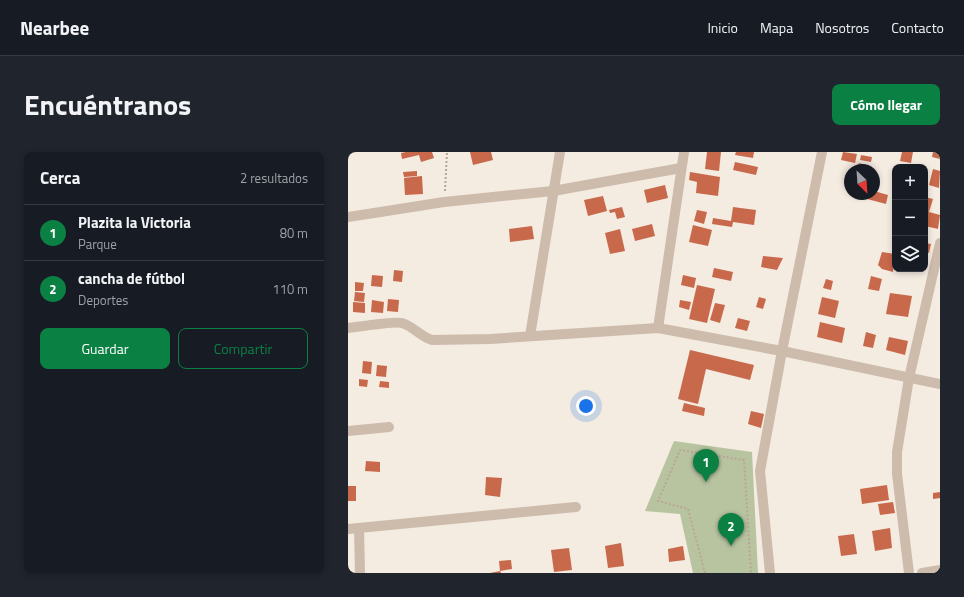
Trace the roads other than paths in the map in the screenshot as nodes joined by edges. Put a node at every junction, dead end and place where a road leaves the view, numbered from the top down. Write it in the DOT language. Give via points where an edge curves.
graph roads {
  1 [pos="560,152"];
  2 [pos="684,152"];
  3 [pos="822,152"];
  4 [pos="682,168"];
  5 [pos="553,191"];
  6 [pos="348,217"];
  7 [pos="940,243"];
  8 [pos="348,328"];
  9 [pos="658,328"];
  10 [pos="530,336"];
  11 [pos="782,351"];
  12 [pos="909,378"];
  13 [pos="940,384"];
  14 [pos="389,427"];
  15 [pos="348,432"];
  16 [pos="576,507"];
  17 [pos="359,528"];
  18 [pos="348,529"];
  19 [pos="940,570"];
  20 [pos="360,573"];
  21 [pos="770,573"];
  22 [pos="909,573"];
  23 [pos="922,573"];
  1 -- 5 [label="street"];
  2 -- 4 [label="street"];
  3 -- 11 [label="street"];
  4 -- 5 [label="street"];
  4 -- 9 [label="street"];
  5 -- 6 [label="street" via="444,202"];
  5 -- 10 [label="street"];
  7 -- 12 [label="street"];
  8 -- 10 [label="street" via="400,322 432,340"];
  9 -- 10 [label="street"];
  9 -- 11 [label="street"];
  11 -- 12 [label="street"];
  11 -- 21 [label="street" via="760,471"];
  12 -- 13 [label="street"];
  12 -- 22 [label="street" via="897,452 897,474"];
  14 -- 15 [label="street"];
  16 -- 17 [label="street"];
  17 -- 18 [label="street"];
  17 -- 20 [label="street"];
  19 -- 23 [label="street"];
}
